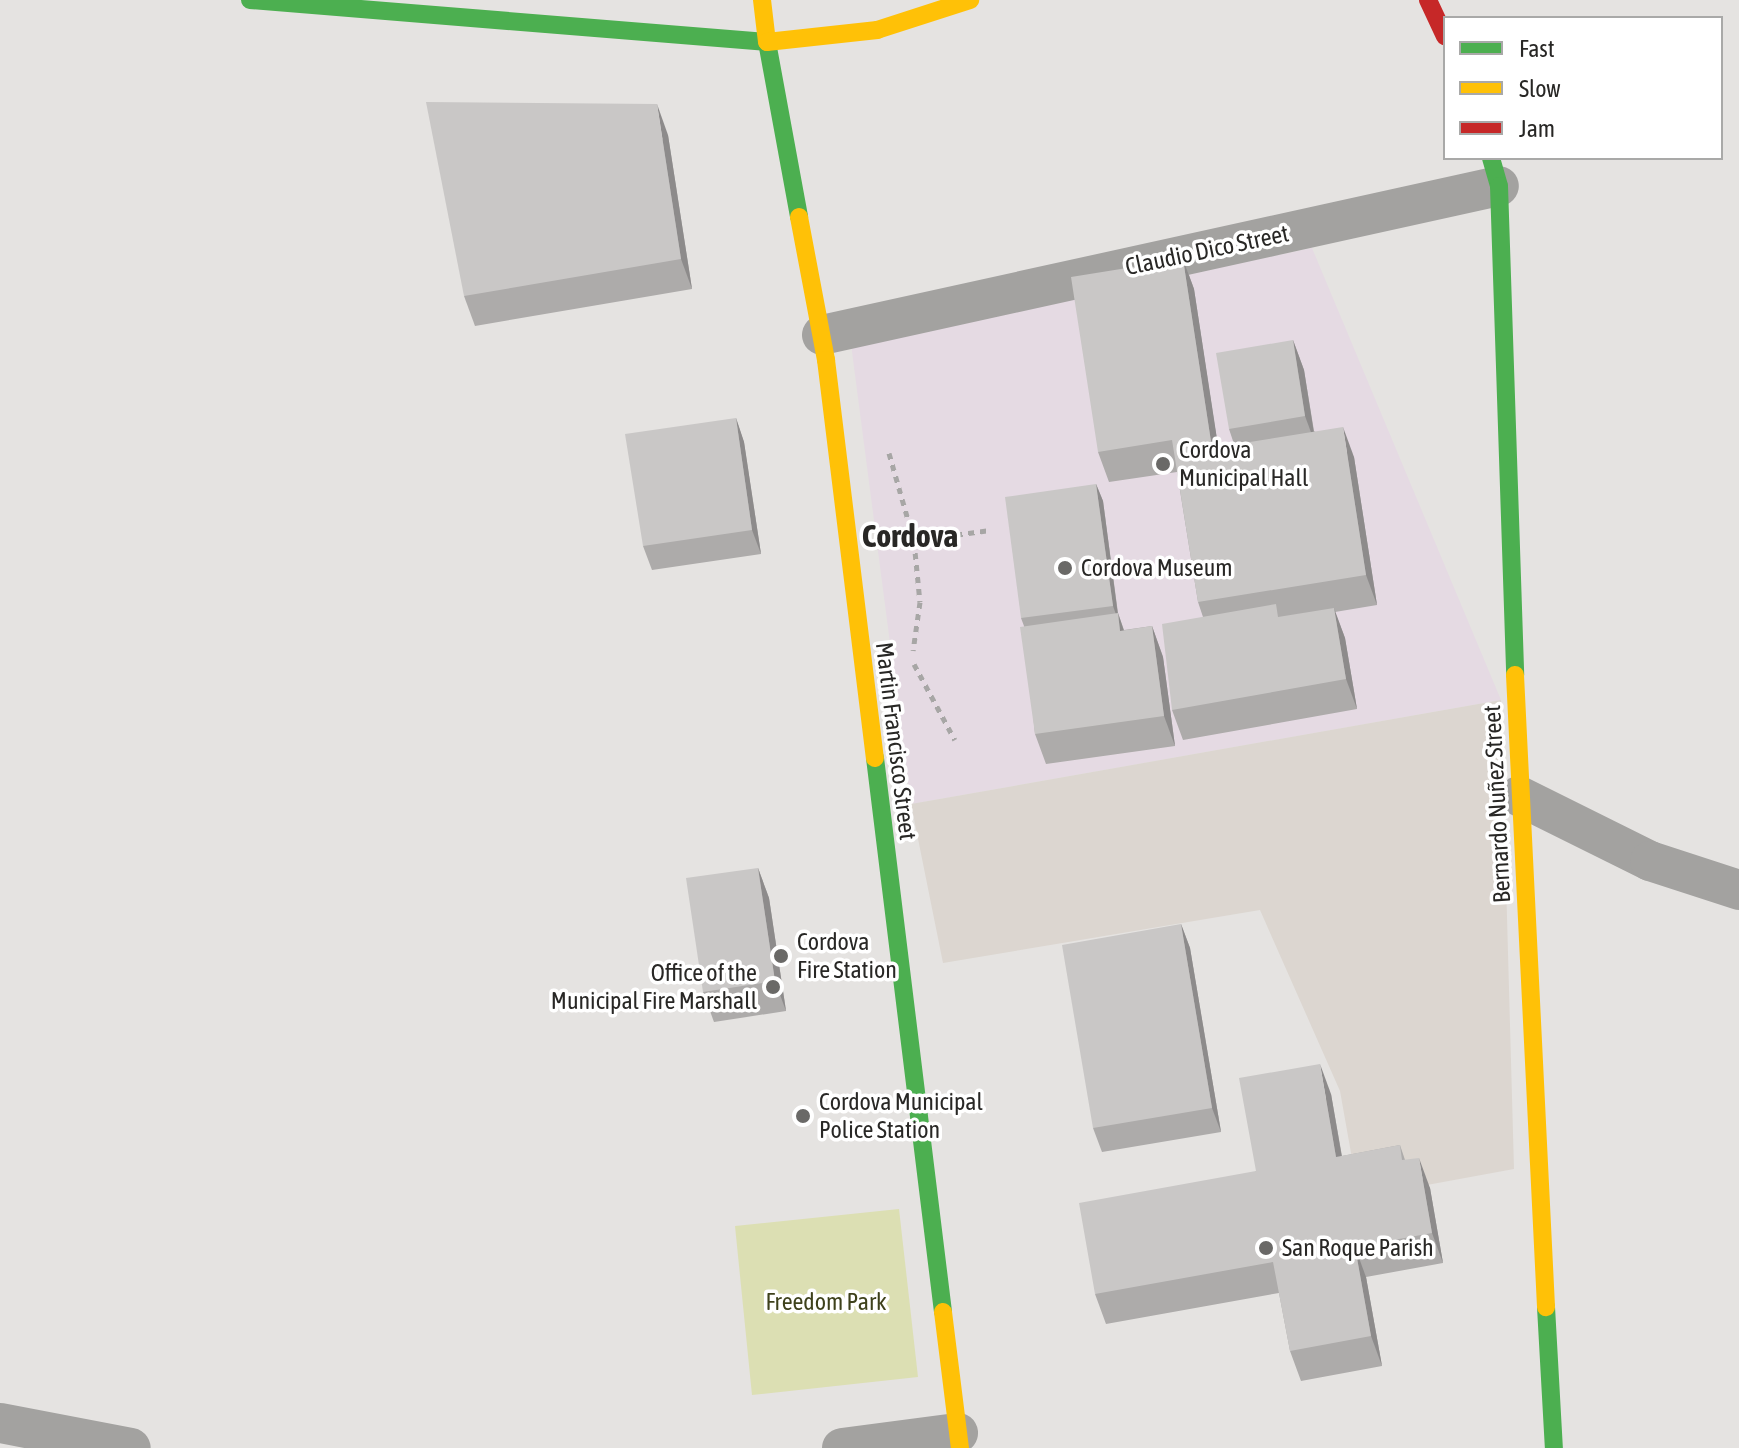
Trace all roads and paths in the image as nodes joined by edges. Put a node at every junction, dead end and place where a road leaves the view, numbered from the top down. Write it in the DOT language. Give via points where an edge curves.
graph roads {
  1 [pos="250,0"];
  2 [pos="762,0"];
  3 [pos="970,0"];
  4 [pos="1428,0"];
  5 [pos="1443,32"];
  6 [pos="767,42"];
  7 [pos="1495,172"];
  8 [pos="822,335"];
  9 [pos="885,443"];
  10 [pos="990,530"];
  11 [pos="914,541"];
  12 [pos="848,550"];
  13 [pos="955,740"];
  14 [pos="1519,796"];
  15 [pos="1739,890"];
  16 [pos="0,1423"];
  17 [pos="959,1441"];
  18 [pos="131,1448"];
  19 [pos="842,1448"];
  20 [pos="1554,1448"];
  1 -- 6 [label="street"];
  2 -- 6 [label="street, Martin Francisco Street"];
  3 -- 6 [label="street" via="877,30"];
  4 -- 5 [label="street"];
  6 -- 8 [label="street, Martin Francisco Street"];
  7 -- 8 [label="street, Claudio Dico Street"];
  7 -- 14 [label="street, Bernardo Nuñez Street"];
  8 -- 12 [label="street, Martin Francisco Street"];
  9 -- 11 [label="path" via="902,484"];
  10 -- 11 [label="path"];
  11 -- 12 [label="path"];
  11 -- 13 [label="path" via="920,602 912,660"];
  12 -- 17 [label="street, Martin Francisco Street"];
  14 -- 15 [label="street" via="1650,861"];
  14 -- 20 [label="street, Bernardo Nuñez Street"];
  16 -- 18 [label="street"];
  17 -- 19 [label="street"];
}
